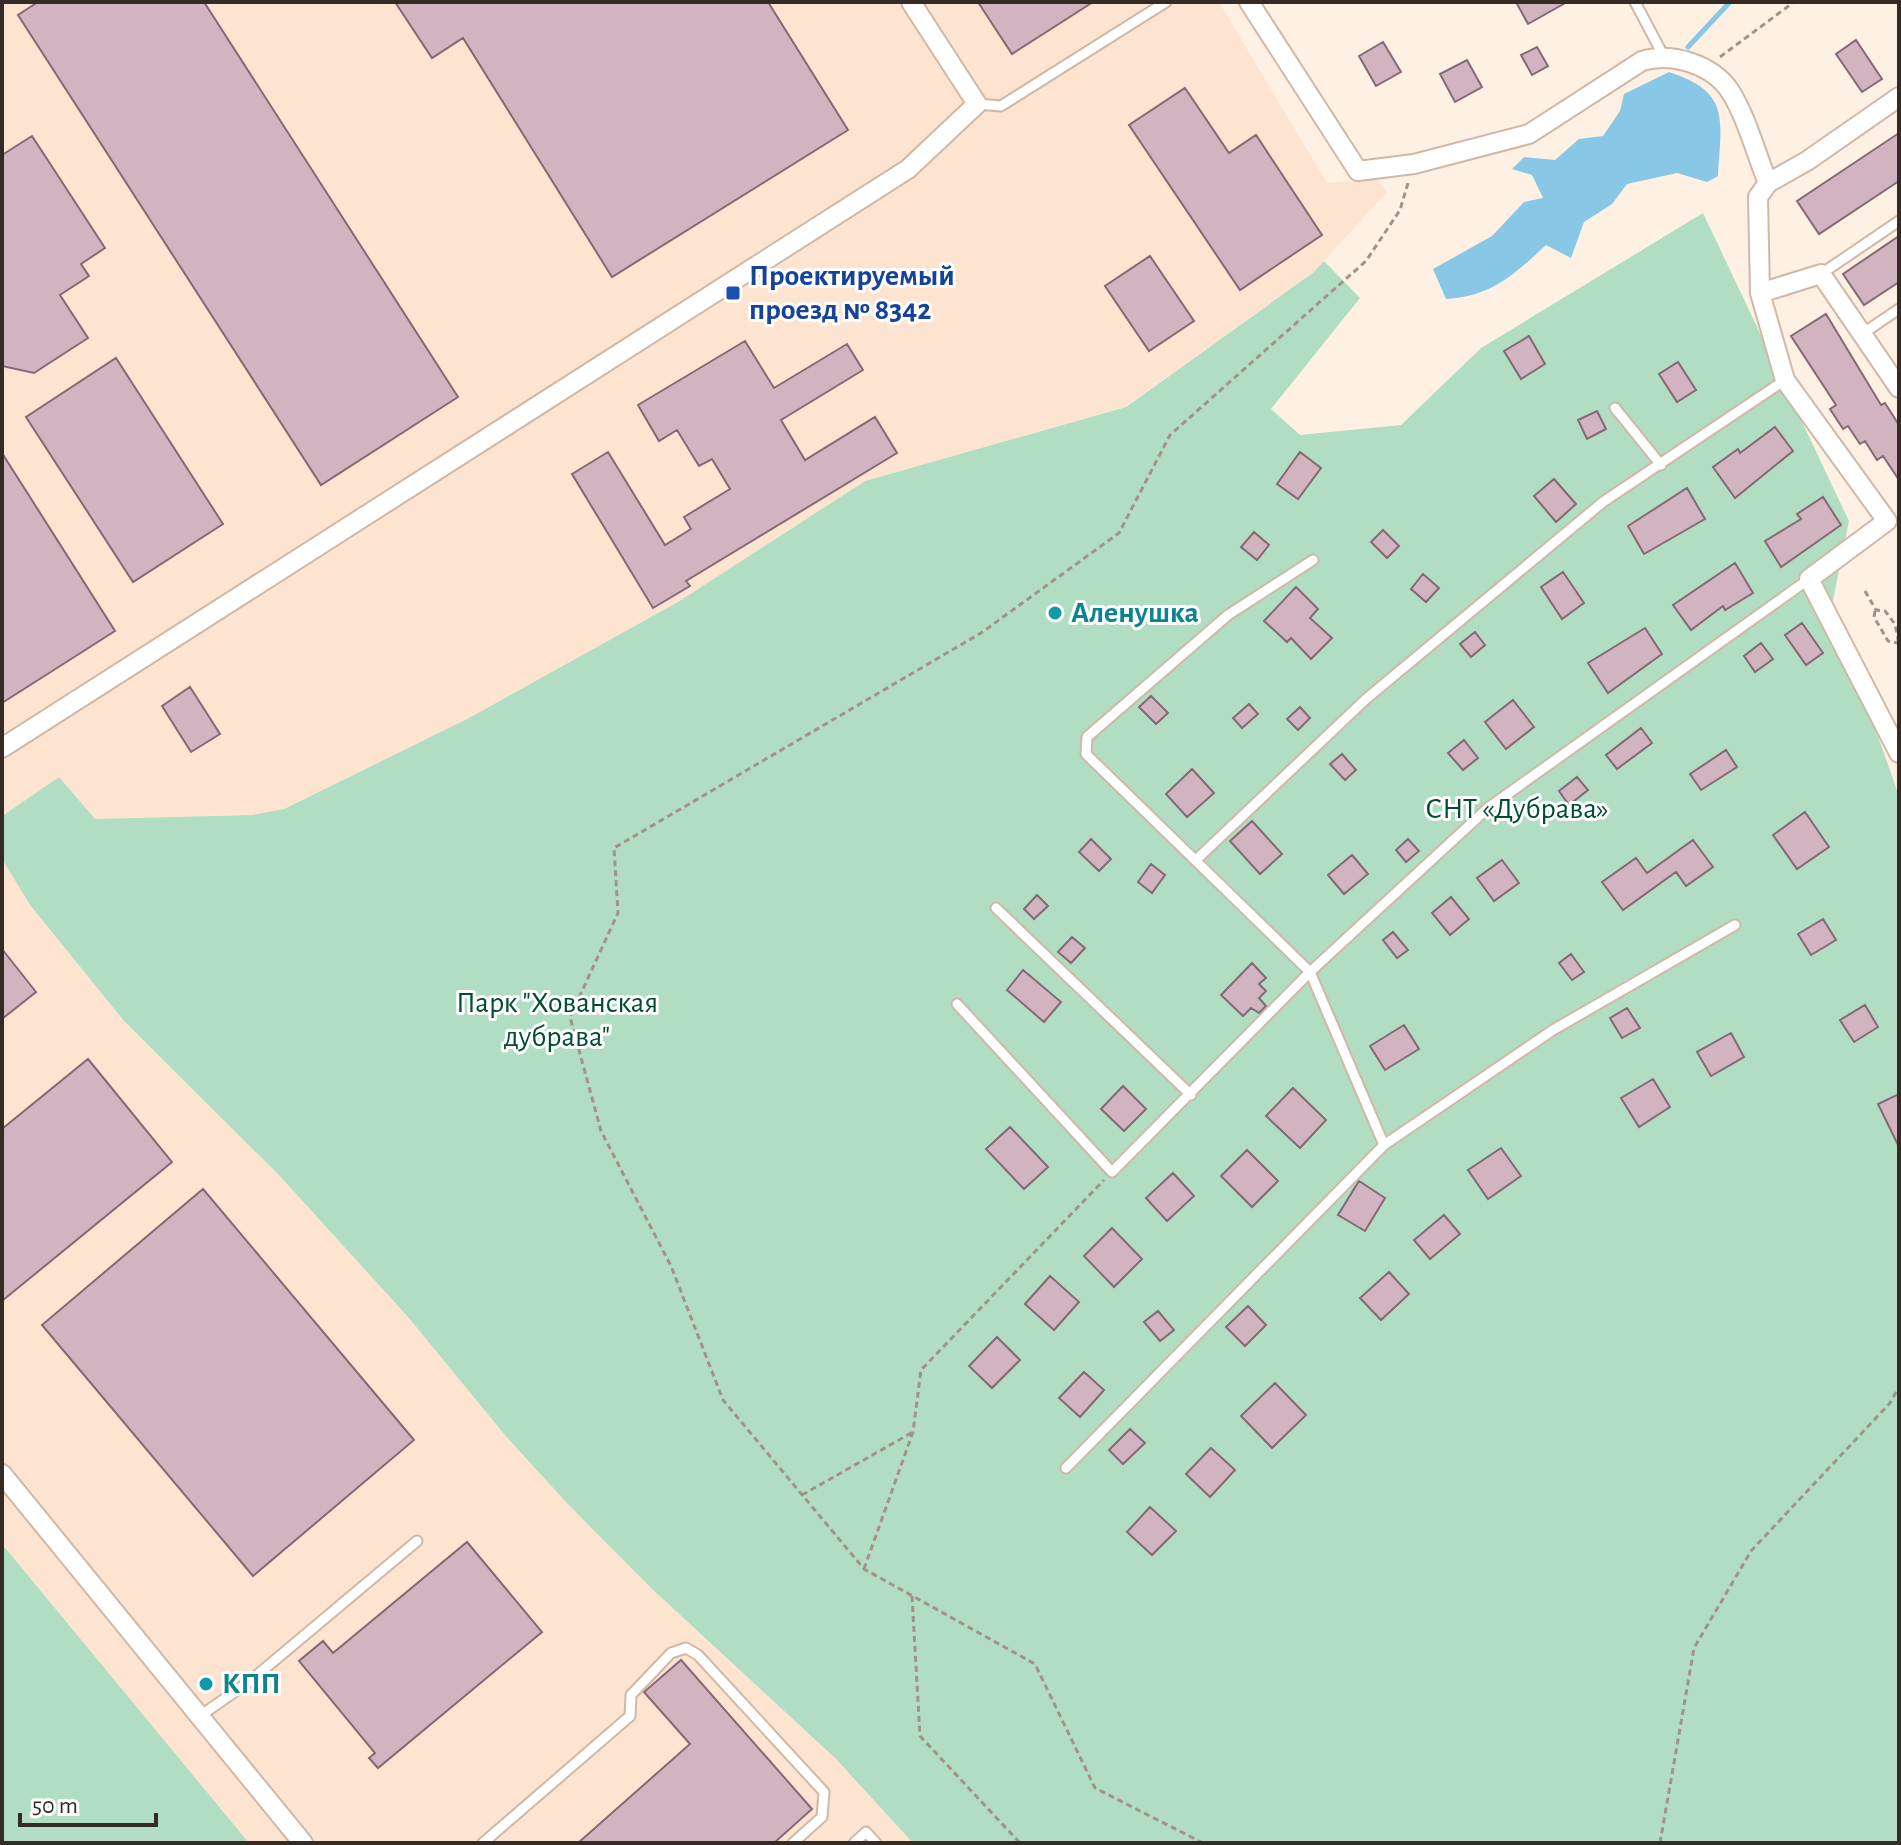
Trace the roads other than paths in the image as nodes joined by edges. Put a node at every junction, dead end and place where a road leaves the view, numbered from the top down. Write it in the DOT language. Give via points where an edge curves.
graph roads {
  1 [pos="911,2"];
  2 [pos="1166,2"];
  3 [pos="1249,2"];
  4 [pos="1635,2"];
  5 [pos="1663,55"];
  6 [pos="1899,97"];
  7 [pos="977,104"];
  8 [pos="1768,183"];
  9 [pos="1899,221"];
  10 [pos="1821,274"];
  11 [pos="1760,293"];
  12 [pos="1899,309"];
  13 [pos="1861,335"];
  14 [pos="1785,380"];
  15 [pos="1899,388"];
  16 [pos="1615,408"];
  17 [pos="1661,465"];
  18 [pos="1313,560"];
  19 [pos="1809,579"];
  20 [pos="2,748"];
  21 [pos="1899,753"];
  22 [pos="1197,859"];
  23 [pos="996,908"];
  24 [pos="1735,925"];
  25 [pos="1310,972"];
  26 [pos="957,1004"];
  27 [pos="1191,1095"];
  28 [pos="1384,1145"];
  29 [pos="1066,1468"];
  30 [pos="2,1474"];
  31 [pos="417,1541"];
  32 [pos="200,1716"];
  33 [pos="303,1843"];
  34 [pos="483,1843"];
  35 [pos="793,1843"];
  36 [pos="854,1843"];
  37 [pos="876,1843"];
  1 -- 7 [label="street"];
  2 -- 7 [label="lane" via="1001,106"];
  3 -- 5 [label="street" via="1358,171 1414,164 1529,134 1642,61"];
  4 -- 5 [label="lane"];
  5 -- 8 [label="street" via="1703,68 1729,90"];
  6 -- 8 [label="street"];
  7 -- 20 [label="street" via="896,177"];
  8 -- 11 [label="street" via="1758,197"];
  9 -- 10 [label="lane"];
  10 -- 11 [label="street"];
  10 -- 13 [label="street"];
  11 -- 14 [label="street"];
  12 -- 13 [label="lane"];
  13 -- 15 [label="street"];
  14 -- 17 [label="lane"];
  14 -- 19 [label="street" via="1887,521"];
  16 -- 17 [label="lane"];
  17 -- 22 [label="lane" via="1603,502 1366,699"];
  18 -- 22 [label="lane" via="1228,615 1087,737 1086,754"];
  19 -- 21 [label="street"];
  19 -- 25 [label="lane" via="1488,808"];
  22 -- 25 [label="lane"];
  23 -- 27 [label="lane"];
  24 -- 28 [label="lane" via="1553,1030"];
  25 -- 27 [label="lane"];
  25 -- 28 [label="lane"];
  26 -- 27 [label="lane" via="1112,1172"];
  28 -- 29 [label="lane"];
  30 -- 32 [label="street"];
  31 -- 32 [label="lane" via="250,1681"];
  32 -- 33 [label="street"];
  34 -- 35 [label="lane" via="630,1716 631,1695 671,1653 686,1648 824,1792 822,1817"];
  36 -- 37 [label="lane" via="866,1832"];
}
